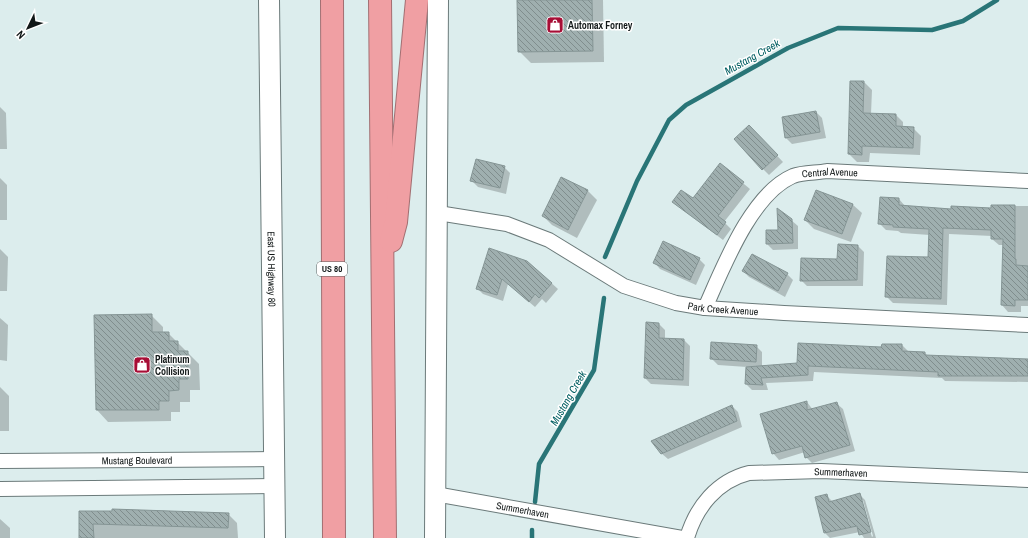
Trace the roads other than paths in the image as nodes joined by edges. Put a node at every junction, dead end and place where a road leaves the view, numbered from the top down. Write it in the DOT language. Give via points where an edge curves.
graph roads {
  1 [pos="269,0"];
  2 [pos="332,0"];
  3 [pos="380,0"];
  4 [pos="416,0"];
  5 [pos="438,0"];
  6 [pos="1028,181"];
  7 [pos="438,213"];
  8 [pos="382,279"];
  9 [pos="705,308"];
  10 [pos="1028,325"];
  11 [pos="275,459"];
  12 [pos="0,461"];
  13 [pos="1028,480"];
  14 [pos="274,486"];
  15 [pos="0,489"];
  16 [pos="435,494"];
  17 [pos="614,532"];
  18 [pos="275,538"];
  19 [pos="334,538"];
  20 [pos="385,538"];
  21 [pos="435,538"];
  22 [pos="682,538"];
  23 [pos="687,538"];
  1 -- 11 [label="main road, East US Highway 80"];
  2 -- 19 [label="highway, US 80"];
  3 -- 8 [label="highway"];
  4 -- 8 [label="highway" via="396,222"];
  5 -- 7 [label="main road"];
  6 -- 9 [label="street, Central Avenue" via="827,171 795,175 782,182 752,214 732,249"];
  7 -- 9 [label="street, Park Creek Avenue" via="507,224 549,240 624,286 676,303"];
  7 -- 16 [label="main road"];
  8 -- 20 [label="highway"];
  9 -- 10 [label="street, Park Creek Avenue"];
  11 -- 12 [label="street, Mustang Boulevard"];
  11 -- 14 [label="main road, East US Highway 80"];
  13 -- 23 [label="street, Summerhaven" via="821,471 749,473 741,475 710,494 692,521"];
  14 -- 15 [label="street"];
  14 -- 18 [label="main road, East US Highway 80"];
  16 -- 17 [label="street, Summerhaven"];
  16 -- 21 [label="main road"];
  17 -- 22 [label="street, Summerhaven"];
}
